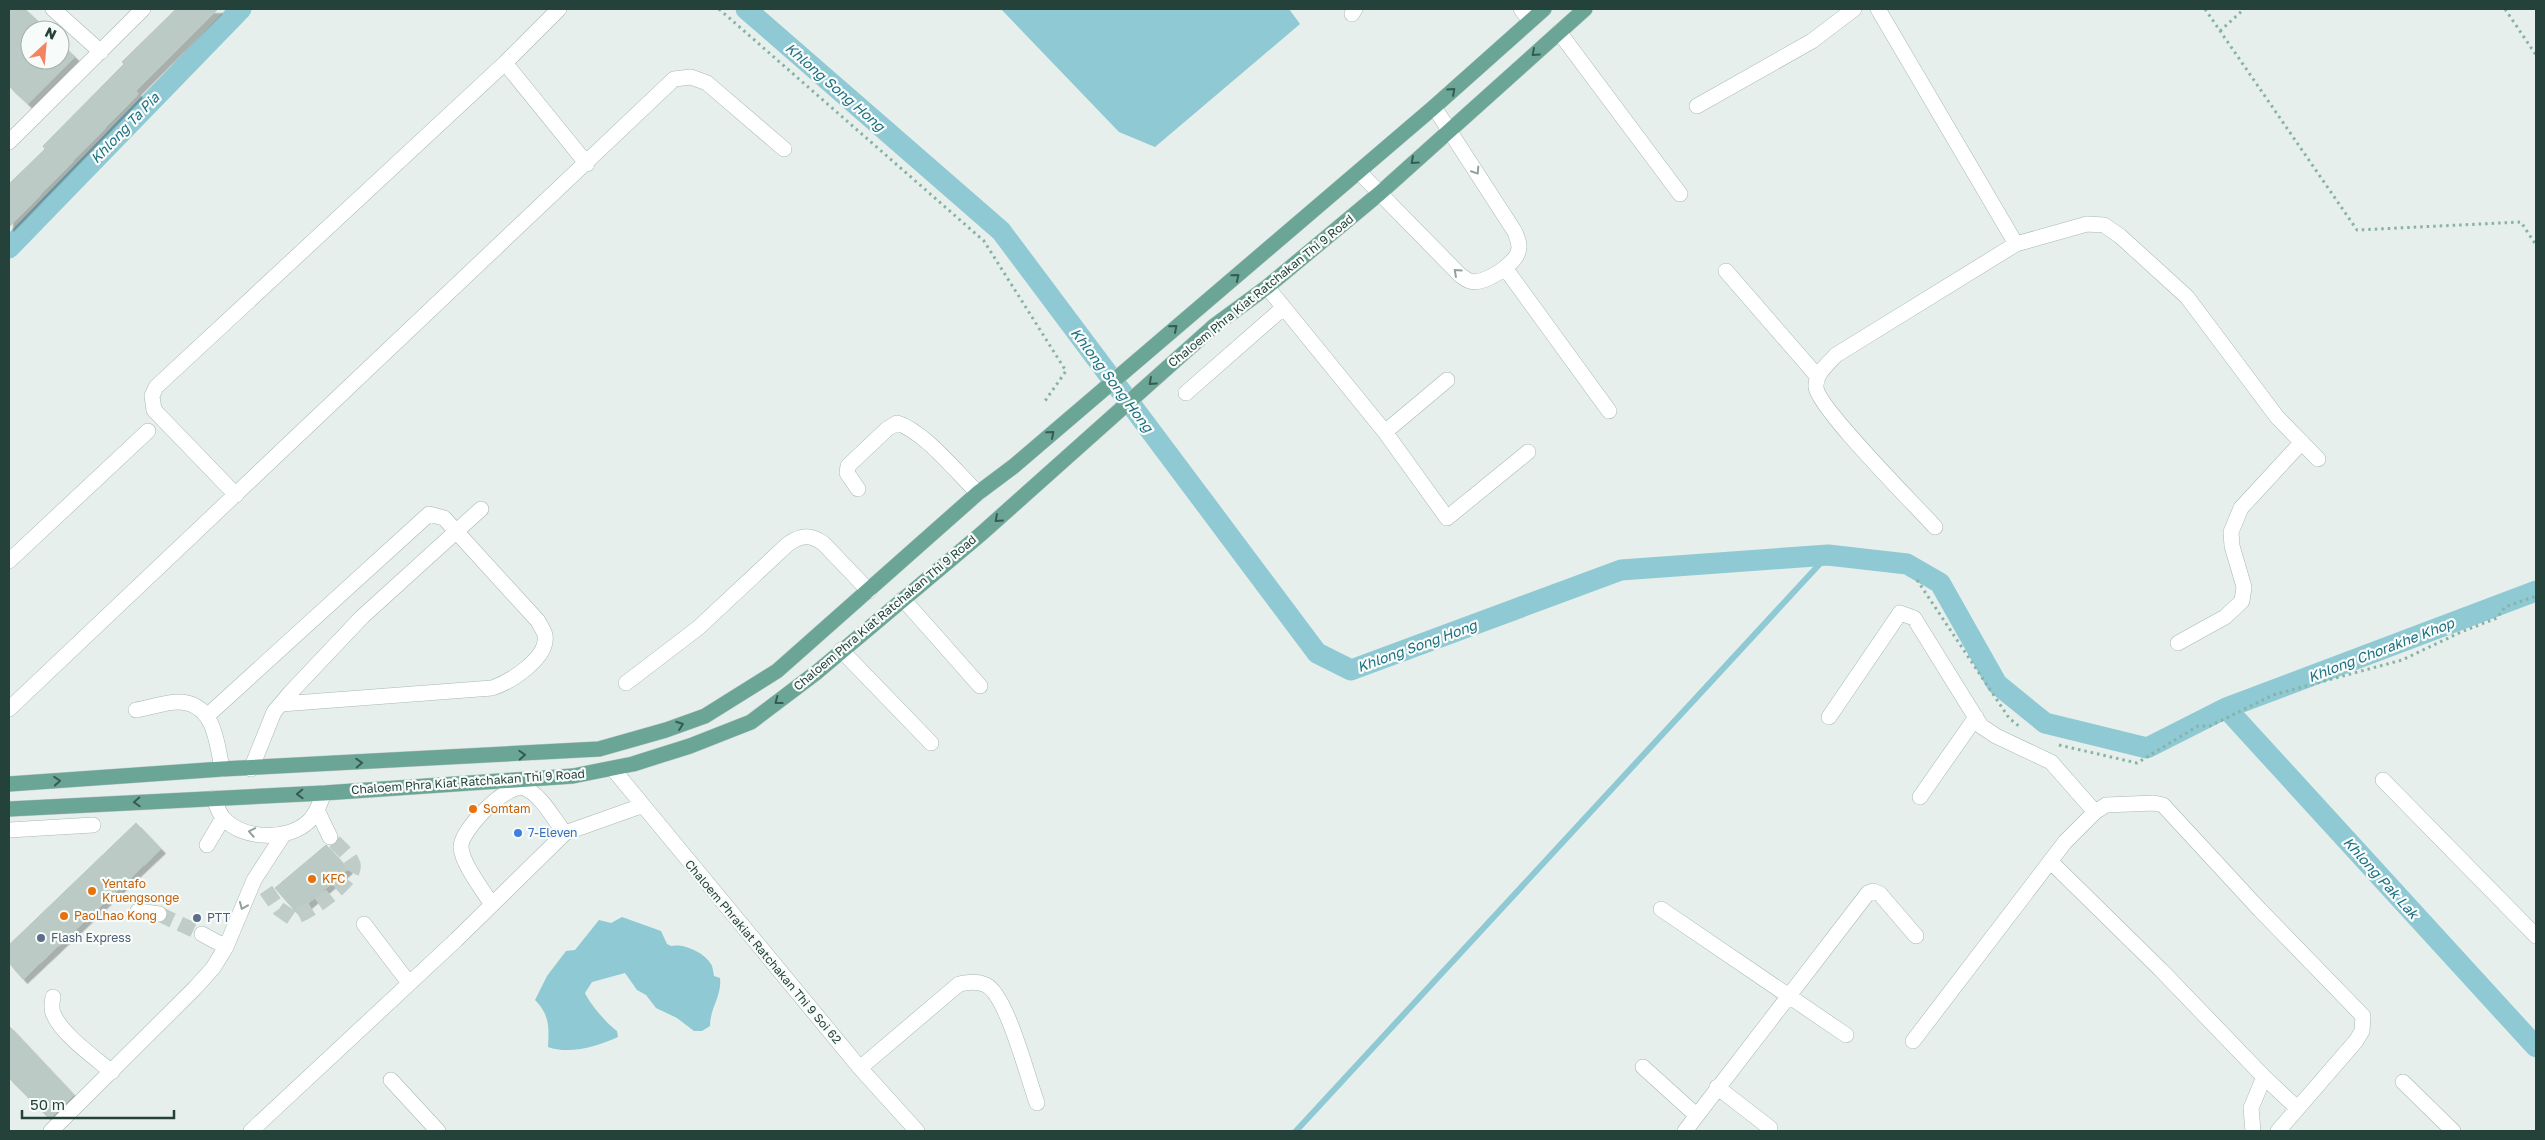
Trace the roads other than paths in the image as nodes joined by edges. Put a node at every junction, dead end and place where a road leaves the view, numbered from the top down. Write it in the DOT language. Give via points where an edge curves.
graph roads {
  1 [pos="53,9"];
  2 [pos="143,9"];
  3 [pos="558,9"];
  4 [pos="1544,9"];
  5 [pos="1585,9"];
  6 [pos="1854,9"];
  7 [pos="1878,9"];
  8 [pos="1526,15"];
  9 [pos="1559,32"];
  10 [pos="101,52"];
  11 [pos="505,63"];
  12 [pos="1697,106"];
  13 [pos="1434,107"];
  14 [pos="1450,129"];
  15 [pos="12,133"];
  16 [pos="784,149"];
  17 [pos="587,164"];
  18 [pos="1359,172"];
  19 [pos="1380,193"];
  20 [pos="1680,194"];
  21 [pos="2016,244"];
  22 [pos="1505,268"];
  23 [pos="1726,270"];
  24 [pos="1266,287"];
  25 [pos="1282,308"];
  26 [pos="1447,380"];
  27 [pos="1818,387"];
  28 [pos="1186,393"];
  29 [pos="1609,411"];
  30 [pos="148,431"];
  31 [pos="1385,432"];
  32 [pos="2302,442"];
  33 [pos="1528,452"];
  34 [pos="2318,459"];
  35 [pos="858,489"];
  36 [pos="978,493"];
  37 [pos="236,495"];
  38 [pos="481,508"];
  39 [pos="1935,527"];
  40 [pos="456,532"];
  41 [pos="9,561"];
  42 [pos="869,591"];
  43 [pos="903,599"];
  44 [pos="2178,643"];
  45 [pos="841,650"];
  46 [pos="626,682"];
  47 [pos="980,686"];
  48 [pos="281,704"];
  49 [pos="9,709"];
  50 [pos="136,710"];
  51 [pos="207,716"];
  52 [pos="1829,717"];
  53 [pos="1976,717"];
  54 [pos="931,743"];
  55 [pos="599,749"];
  56 [pos="251,768"];
  57 [pos="222,769"];
  58 [pos="613,769"];
  59 [pos="2383,780"];
  60 [pos="9,784"];
  61 [pos="324,793"];
  62 [pos="1920,797"];
  63 [pos="214,798"];
  64 [pos="641,806"];
  65 [pos="9,809"];
  66 [pos="317,810"];
  67 [pos="2095,812"];
  68 [pos="223,818"];
  69 [pos="92,825"];
  70 [pos="9,830"];
  71 [pos="565,833"];
  72 [pos="284,834"];
  73 [pos="330,837"];
  74 [pos="207,845"];
  75 [pos="2051,862"];
  76 [pos="492,905"];
  77 [pos="1661,909"];
  78 [pos="138,911"];
  79 [pos="159,914"];
  80 [pos="364,924"];
  81 [pos="202,934"];
  82 [pos="1916,936"];
  83 [pos="2536,936"];
  84 [pos="226,947"];
  85 [pos="409,983"];
  86 [pos="1788,995"];
  87 [pos="53,997"];
  88 [pos="1846,1035"];
  89 [pos="1913,1041"];
  90 [pos="1643,1067"];
  91 [pos="860,1068"];
  92 [pos="112,1072"];
  93 [pos="2264,1077"];
  94 [pos="391,1080"];
  95 [pos="2403,1082"];
  96 [pos="1717,1087"];
  97 [pos="1037,1103"];
  98 [pos="2298,1108"];
  99 [pos="1696,1115"];
  100 [pos="1770,1128"];
  101 [pos="51,1131"];
  102 [pos="251,1131"];
  103 [pos="438,1131"];
  104 [pos="917,1131"];
  105 [pos="1685,1131"];
  106 [pos="2253,1131"];
  107 [pos="2278,1131"];
  108 [pos="2453,1131"];
  1 -- 10 [label="street"];
  2 -- 10 [label="street"];
  3 -- 11 [label="street"];
  4 -- 8 [label="main road, Chaloem Phra Kiat Ratchakan Thi 9 Road"];
  5 -- 9 [label="main road, Chaloem Phra Kiat Ratchakan Thi 9 Road"];
  6 -- 12 [label="street" via="1812,41"];
  7 -- 21 [label="street"];
  13 -- 8 [label="main road, Chaloem Phra Kiat Ratchakan Thi 9 Road, one-way"];
  9 -- 14 [label="main road, Chaloem Phra Kiat Ratchakan Thi 9 Road, one-way"];
  9 -- 20 [label="street"];
  10 -- 15 [label="street"];
  11 -- 17 [label="street"];
  11 -- 37 [label="street" via="156,387 152,396 154,410"];
  13 -- 14 [label="street"];
  13 -- 18 [label="main road, Chaloem Phra Kiat Ratchakan Thi 9 Road"];
  14 -- 19 [label="main road, Chaloem Phra Kiat Ratchakan Thi 9 Road, one-way"];
  14 -- 22 [label="street, one-way" via="1515,232 1518,253"];
  16 -- 17 [label="street" via="707,83 691,77 674,79"];
  17 -- 37 [label="street"];
  18 -- 19 [label="street"];
  36 -- 18 [label="main road, Chaloem Phra Kiat Ratchakan Thi 9 Road, one-way" via="1014,466"];
  22 -- 19 [label="street, one-way" via="1484,281 1470,282"];
  19 -- 24 [label="main road, Chaloem Phra Kiat Ratchakan Thi 9 Road"];
  21 -- 27 [label="street" via="1836,355 1823,368"];
  21 -- 32 [label="street" via="2087,224 2104,225 2120,236 2187,297 2277,417"];
  22 -- 29 [label="street"];
  23 -- 27 [label="street"];
  24 -- 25 [label="street"];
  24 -- 43 [label="main road, Chaloem Phra Kiat Ratchakan Thi 9 Road, one-way" via="1214,326 981,534"];
  25 -- 28 [label="street"];
  25 -- 31 [label="street"];
  26 -- 31 [label="street"];
  27 -- 39 [label="street" via="1860,447"];
  30 -- 41 [label="street"];
  31 -- 33 [label="street" via="1448,518"];
  32 -- 34 [label="street"];
  32 -- 44 [label="street" via="2241,508 2230,532 2244,587 2242,601 2225,617"];
  35 -- 36 [label="street" via="847,473 848,466 897,423 924,440"];
  36 -- 42 [label="main road, Chaloem Phra Kiat Ratchakan Thi 9 Road"];
  37 -- 49 [label="street"];
  38 -- 40 [label="street"];
  40 -- 48 [label="street" via="362,617"];
  40 -- 48 [label="street" via="538,621 545,635 544,646 526,667 509,682 492,688"];
  40 -- 51 [label="street" via="444,518 429,514"];
  42 -- 46 [label="street" via="823,543 815,538 799,537 698,628"];
  55 -- 42 [label="main road, Chaloem Phra Kiat Ratchakan Thi 9 Road, one-way" via="705,716 740,696 778,671"];
  43 -- 45 [label="main road, Chaloem Phra Kiat Ratchakan Thi 9 Road"];
  43 -- 47 [label="street"];
  45 -- 54 [label="street"];
  45 -- 58 [label="main road, Chaloem Phra Kiat Ratchakan Thi 9 Road, one-way" via="751,722 690,746"];
  48 -- 56 [label="street" via="274,712"];
  50 -- 51 [label="street" via="178,702 199,706"];
  51 -- 57 [label="street" via="215,732"];
  52 -- 53 [label="street" via="1900,612 1914,618"];
  53 -- 62 [label="street"];
  53 -- 67 [label="street" via="1981,726 1996,736 2051,762"];
  56 -- 55 [label="main road, Chaloem Phra Kiat Ratchakan Thi 9 Road, one-way"];
  55 -- 58 [label="main road"];
  56 -- 57 [label="main road, Chaloem Phra Kiat Ratchakan Thi 9 Road"];
  60 -- 57 [label="main road, Chaloem Phra Kiat Ratchakan Thi 9 Road, one-way"];
  58 -- 61 [label="main road, Chaloem Phra Kiat Ratchakan Thi 9 Road" via="573,776"];
  58 -- 64 [label="street, Chaloem Phrakiat Ratchakan Thi 9 Soi 62"];
  59 -- 83 [label="street"];
  61 -- 63 [label="main road, Chaloem Phra Kiat Ratchakan Thi 9 Road, one-way"];
  61 -- 66 [label="street"];
  63 -- 65 [label="main road, Chaloem Phra Kiat Ratchakan Thi 9 Road, one-way"];
  63 -- 68 [label="street"];
  64 -- 71 [label="street"];
  64 -- 91 [label="street, Chaloem Phrakiat Ratchakan Thi 9 Soi 62"];
  66 -- 72 [label="street" via="298,829"];
  66 -- 73 [label="street"];
  67 -- 75 [label="street" via="2065,842"];
  67 -- 98 [label="street" via="2106,805 2164,805 2363,1016 2362,1031 2356,1041"];
  72 -- 68 [label="street, one-way" via="254,834 235,828"];
  68 -- 74 [label="street"];
  69 -- 70 [label="street"];
  71 -- 76 [label="street"];
  71 -- 76 [label="street" via="532,792 522,787 504,792 466,832 461,842 464,858"];
  72 -- 84 [label="street, one-way"];
  75 -- 89 [label="street"];
  75 -- 93 [label="street"];
  76 -- 85 [label="street"];
  77 -- 86 [label="street"];
  78 -- 79 [label="street"];
  80 -- 85 [label="street"];
  81 -- 84 [label="street"];
  82 -- 86 [label="street" via="1880,894 1868,893"];
  84 -- 92 [label="street" via="196,988"];
  85 -- 102 [label="street"];
  86 -- 88 [label="street"];
  86 -- 96 [label="street"];
  87 -- 92 [label="street" via="52,1011 57,1022"];
  90 -- 99 [label="street"];
  91 -- 97 [label="street" via="959,984 974,982 987,986 1001,1004"];
  91 -- 104 [label="street, Chaloem Phrakiat Ratchakan Thi 9 Soi 62"];
  92 -- 101 [label="street"];
  93 -- 98 [label="street"];
  93 -- 106 [label="street" via="2251,1108"];
  94 -- 103 [label="street"];
  95 -- 108 [label="street"];
  96 -- 99 [label="street"];
  96 -- 100 [label="street"];
  98 -- 107 [label="street"];
  99 -- 105 [label="street"];
}
